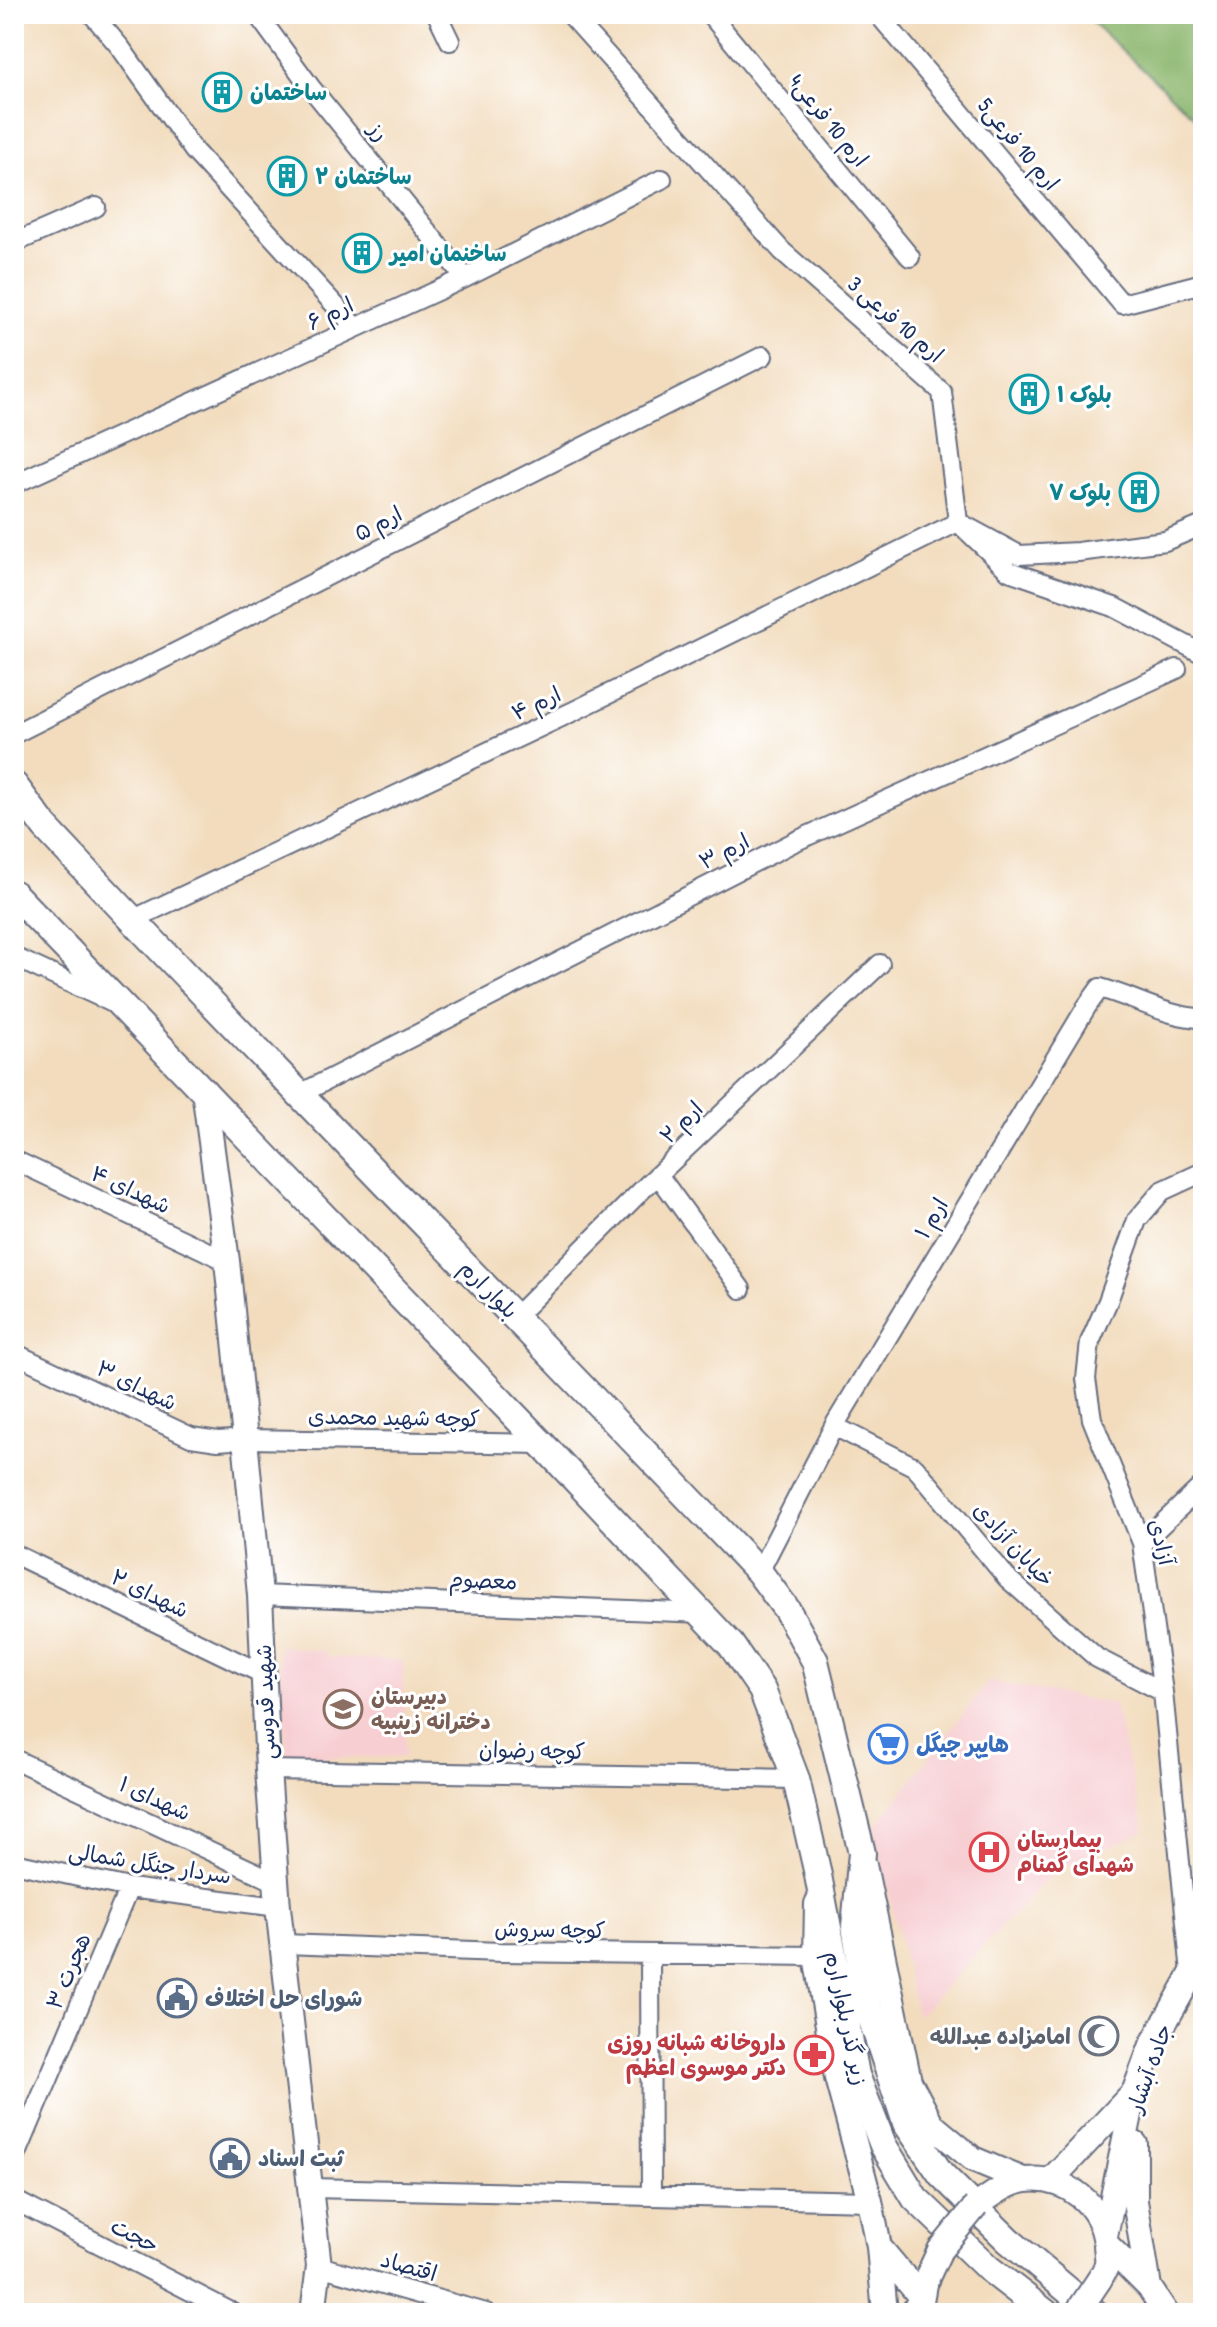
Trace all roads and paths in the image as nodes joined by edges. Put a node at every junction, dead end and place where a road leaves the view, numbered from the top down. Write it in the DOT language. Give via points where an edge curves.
graph roads {
  1 [pos="92,14"];
  2 [pos="257,14"];
  3 [pos="437,14"];
  4 [pos="570,14"];
  5 [pos="710,14"];
  6 [pos="878,14"];
  7 [pos="450,41"];
  8 [pos="662,179"];
  9 [pos="96,207"];
  10 [pos="14,243"];
  11 [pos="910,257"];
  12 [pos="465,278"];
  13 [pos="1203,283"];
  14 [pos="355,327"];
  15 [pos="763,356"];
  16 [pos="14,484"];
  17 [pos="958,522"];
  18 [pos="1203,525"];
  19 [pos="1203,654"];
  20 [pos="1177,669"];
  21 [pos="14,734"];
  22 [pos="14,785"];
  23 [pos="14,894"];
  24 [pos="132,920"];
  25 [pos="14,957"];
  26 [pos="880,964"];
  27 [pos="125,1009"];
  28 [pos="1203,1018"];
  29 [pos="204,1090"];
  30 [pos="300,1094"];
  31 [pos="14,1160"];
  32 [pos="1203,1172"];
  33 [pos="659,1176"];
  34 [pos="227,1261"];
  35 [pos="741,1289"];
  36 [pos="516,1316"];
  37 [pos="14,1353"];
  38 [pos="834,1426"];
  39 [pos="245,1439"];
  40 [pos="542,1444"];
  41 [pos="1203,1485"];
  42 [pos="1142,1543"];
  43 [pos="14,1554"];
  44 [pos="759,1572"];
  45 [pos="260,1595"];
  46 [pos="704,1613"];
  47 [pos="265,1675"];
  48 [pos="1163,1692"];
  49 [pos="14,1759"];
  50 [pos="268,1770"];
  51 [pos="796,1779"];
  52 [pos="862,1853"];
  53 [pos="14,1863"];
  54 [pos="817,1870"];
  55 [pos="276,1882"];
  56 [pos="129,1888"];
  57 [pos="278,1907"];
  58 [pos="284,1944"];
  59 [pos="650,1954"];
  60 [pos="816,1956"];
  61 [pos="1197,1964"];
  62 [pos="1135,2090"];
  63 [pos="14,2161"];
  64 [pos="1023,2180"];
  65 [pos="1051,2180"];
  66 [pos="310,2188"];
  67 [pos="651,2196"];
  68 [pos="14,2200"];
  69 [pos="870,2201"];
  70 [pos="1106,2240"];
  71 [pos="879,2247"];
  72 [pos="319,2266"];
  73 [pos="1149,2287"];
  74 [pos="919,2307"];
  75 [pos="233,2313"];
  76 [pos="313,2313"];
  77 [pos="486,2313"];
  78 [pos="885,2313"];
  79 [pos="1046,2313"];
  80 [pos="1077,2313"];
  81 [pos="1095,2313"];
  82 [pos="1166,2313"];
  1 -- 14 [label="street" via="194,151"];
  2 -- 12 [label="street, رز"];
  3 -- 7 [label="street"];
  4 -- 17 [label="street, ارم 10 فرعی 3" via="782,251 942,392"];
  5 -- 11 [label="street, ارم 10 فرعی4"];
  6 -- 13 [label="street, ارم 10 فرعی5" via="1122,304"];
  8 -- 12 [label="street, ارم ۶"];
  9 -- 10 [label="street"];
  12 -- 14 [label="street, ارم ۶"];
  14 -- 16 [label="street, ارم ۶"];
  15 -- 21 [label="street, ارم ۵"];
  17 -- 18 [label="street" via="1019,555 1165,541"];
  17 -- 19 [label="street" via="1009,571 1114,607"];
  17 -- 24 [label="street, ارم ۴"];
  20 -- 30 [label="street, ارم ۳" via="794,842"];
  22 -- 24 [label="main road, بلوار ارم" via="45,827"];
  23 -- 27 [label="main road"];
  24 -- 30 [label="main road, بلوار ارم"];
  25 -- 27 [label="street"];
  26 -- 33 [label="street, ارم ۲"];
  27 -- 29 [label="main road"];
  28 -- 38 [label="street, ارم ۱" via="1182,1018 1100,988"];
  29 -- 34 [label="street, شهید قدوسی"];
  29 -- 40 [label="main road"];
  30 -- 36 [label="main road, بلوار ارم"];
  31 -- 34 [label="street, شهدای ۴"];
  32 -- 42 [label="street, آزادی" via="1162,1191 1137,1220 1090,1342 1086,1379 1092,1419"];
  33 -- 35 [label="street"];
  33 -- 36 [label="street, ارم ۲"];
  34 -- 39 [label="street, شهید قدوسی"];
  36 -- 44 [label="main road, بلوار ارم"];
  37 -- 39 [label="street, شهدای ۳" via="191,1437"];
  38 -- 44 [label="street, ارم ۱"];
  38 -- 48 [label="street, خیابان آزادی" via="915,1467 1007,1578 1097,1658"];
  39 -- 40 [label="street, کوچه شهید محمدی"];
  39 -- 45 [label="street, شهید قدوسی"];
  40 -- 46 [label="main road"];
  41 -- 42 [label="street"];
  42 -- 48 [label="street, آزادی"];
  43 -- 47 [label="street, شهدای ۲"];
  44 -- 52 [label="main road, بلوار ارم" via="815,1661"];
  45 -- 46 [label="street, معصوم"];
  45 -- 47 [label="street, شهید قدوسی"];
  46 -- 51 [label="main road" via="762,1690"];
  47 -- 50 [label="street, شهید قدوسی"];
  48 -- 61 [label="street, آزادی"];
  49 -- 55 [label="street, شهدای ۱"];
  50 -- 51 [label="street, کوچه رضوان"];
  50 -- 55 [label="street, شهید قدوسی"];
  51 -- 54 [label="main road"];
  52 -- 64 [label="street" via="909,2081 932,2125 973,2159"];
  52 -- 81 [label="main road, زیر گذر بلوار ارم" via="855,1926 869,2011 906,2123 941,2174 1008,2240"];
  53 -- 56 [label="street, سردار جنگل شمالی"];
  54 -- 60 [label="street"];
  54 -- 79 [label="main road, زیر گذر بلوار ارم" via="856,2075 883,2145 915,2198 988,2268"];
  55 -- 57 [label="street, شهید قدوسی"];
  56 -- 57 [label="street, سردار جنگل شمالی"];
  56 -- 63 [label="street, هجرت ۳"];
  57 -- 58 [label="street, شهید قدوسی"];
  58 -- 59 [label="street, کوچه سروش"];
  58 -- 66 [label="street, شهید قدوسی"];
  59 -- 60 [label="street, کوچه سروش"];
  59 -- 67 [label="street"];
  60 -- 69 [label="street" via="837,2078"];
  61 -- 62 [label="street, جاده آبشار" via="1152,2045"];
  62 -- 65 [label="street"];
  62 -- 70 [label="street, جاده آبشار"];
  62 -- 73 [label="street" via="1135,2201"];
  64 -- 65 [label="street"];
  64 -- 74 [label="street, bridge" via="976,2206 940,2250"];
  65 -- 70 [label="street" via="1087,2201"];
  66 -- 67 [label="street"];
  66 -- 72 [label="street, شهید قدوسی"];
  67 -- 69 [label="street"];
  68 -- 75 [label="street, حجت"];
  69 -- 71 [label="street"];
  70 -- 73 [label="street"];
  70 -- 80 [label="street, جاده آبشار, bridge" via="1108,2261"];
  71 -- 74 [label="street"];
  71 -- 78 [label="street"];
  72 -- 76 [label="street, شهید قدوسی"];
  72 -- 77 [label="street, اقتصاد"];
  73 -- 82 [label="street"];
}
